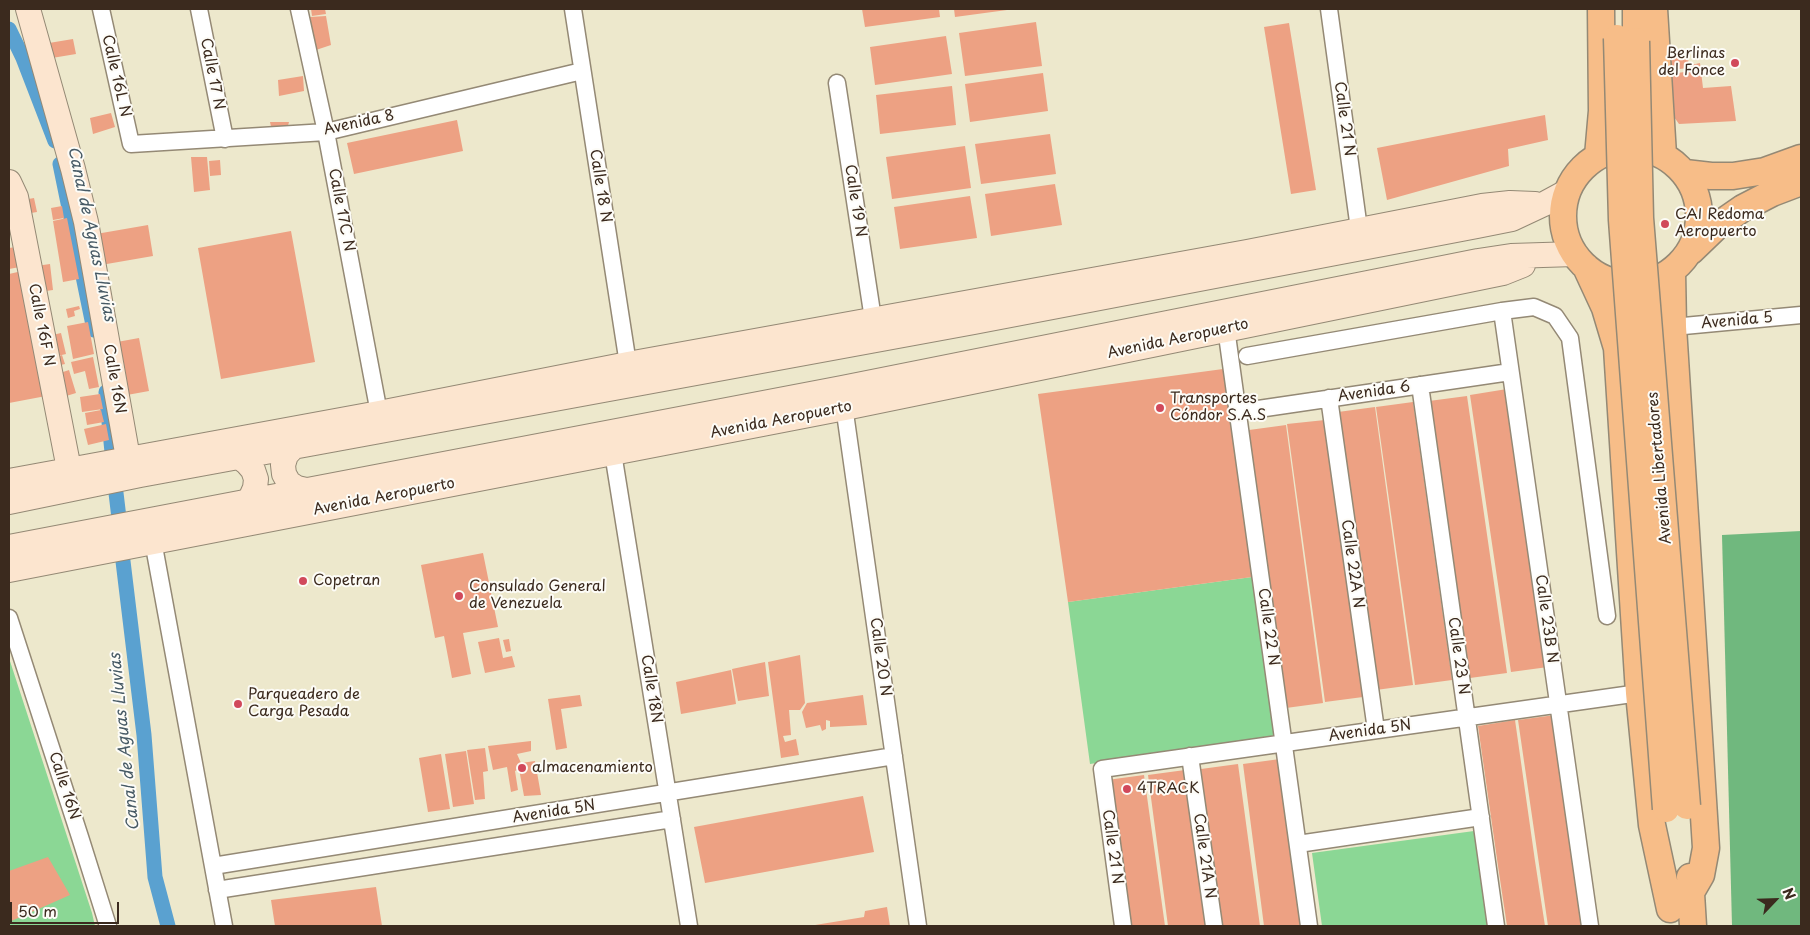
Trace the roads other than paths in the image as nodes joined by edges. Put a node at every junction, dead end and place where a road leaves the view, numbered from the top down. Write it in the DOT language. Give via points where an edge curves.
graph roads {
  1 [pos="28,9"];
  2 [pos="101,9"];
  3 [pos="199,9"];
  4 [pos="299,9"];
  5 [pos="573,9"];
  6 [pos="1329,9"];
  7 [pos="1601,9"];
  8 [pos="1617,9"];
  9 [pos="1636,9"];
  10 [pos="1654,9"];
  11 [pos="1627,40"];
  12 [pos="582,71"];
  13 [pos="837,83"];
  14 [pos="326,132"];
  15 [pos="225,139"];
  16 [pos="131,144"];
  17 [pos="1664,155"];
  18 [pos="1598,156"];
  19 [pos="1801,158"];
  20 [pos="1684,173"];
  21 [pos="1801,182"];
  22 [pos="1568,191"];
  23 [pos="11,193"];
  24 [pos="1544,204"];
  25 [pos="1359,230"];
  26 [pos="1570,258"];
  27 [pos="1680,262"];
  28 [pos="997,298"];
  29 [pos="1502,311"];
  30 [pos="1801,315"];
  31 [pos="873,319"];
  32 [pos="974,322"];
  33 [pos="1673,327"];
  34 [pos="1226,328"];
  35 [pos="811,341"];
  36 [pos="1246,356"];
  37 [pos="628,364"];
  38 [pos="992,368"];
  39 [pos="1510,372"];
  40 [pos="1420,385"];
  41 [pos="843,398"];
  42 [pos="1329,398"];
  43 [pos="379,412"];
  44 [pos="1238,412"];
  45 [pos="316,424"];
  46 [pos="218,442"];
  47 [pos="292,448"];
  48 [pos="613,452"];
  49 [pos="128,458"];
  50 [pos="241,458"];
  51 [pos="69,469"];
  52 [pos="9,481"];
  53 [pos="306,490"];
  54 [pos="9,502"];
  55 [pos="245,504"];
  56 [pos="42,541"];
  57 [pos="153,541"];
  58 [pos="9,547"];
  59 [pos="20,568"];
  60 [pos="1608,616"];
  61 [pos="9,618"];
  62 [pos="1639,693"];
  63 [pos="1558,704"];
  64 [pos="1467,717"];
  65 [pos="1376,730"];
  66 [pos="1284,743"];
  67 [pos="894,756"];
  68 [pos="1190,756"];
  69 [pos="1102,768"];
  70 [pos="668,793"];
  71 [pos="1481,817"];
  72 [pos="672,819"];
  73 [pos="1298,844"];
  74 [pos="213,866"];
  75 [pos="218,890"];
  76 [pos="1677,910"];
  77 [pos="108,926"];
  78 [pos="224,926"];
  79 [pos="689,926"];
  80 [pos="918,926"];
  81 [pos="1123,926"];
  82 [pos="1214,926"];
  83 [pos="1309,926"];
  84 [pos="1496,926"];
  85 [pos="1590,926"];
  86 [pos="1693,926"];
  87 [pos="1708,926"];
  1 -- 49 [label="street, Calle 16N" via="86,222"];
  2 -- 16 [label="street, Calle 16L N"];
  3 -- 15 [label="street, Calle 17 N"];
  4 -- 14 [label="street, Calle 17C N"];
  5 -- 12 [label="street, Calle 18 N"];
  6 -- 25 [label="street, Calle 21 N"];
  7 -- 18 [label="main road" via="1602,111"];
  8 -- 11 [label="main road, Avenida Libertadores"];
  9 -- 11 [label="main road, Avenida Libertadores"];
  10 -- 17 [label="main road"];
  11 -- 76 [label="main road, Avenida Libertadores, bridge" via="1622,220 1676,807"];
  12 -- 14 [label="street, Avenida 8"];
  12 -- 37 [label="street, Calle 18 N"];
  13 -- 31 [label="street, Calle 19 N"];
  14 -- 15 [label="street, Avenida 8"];
  14 -- 43 [label="street, Calle 17C N"];
  15 -- 16 [label="street, Avenida 8"];
  17 -- 18 [label="main road" via="1642,148 1619,148"];
  17 -- 20 [label="main road"];
  18 -- 22 [label="main road" via="1580,171"];
  19 -- 20 [label="main road" via="1765,171 1733,176"];
  20 -- 27 [label="main road" via="1695,192 1700,213 1697,234"];
  21 -- 27 [label="main road" via="1742,208"];
  22 -- 24 [label="street"];
  22 -- 26 [label="main road" via="1564,224"];
  23 -- 51 [label="street, Calle 16F N"];
  24 -- 25 [label="street" via="1482,206"];
  24 -- 32 [label="street" via="1512,219"];
  25 -- 28 [label="street"];
  26 -- 27 [label="main road" via="1606,279 1628,284 1652,281"];
  26 -- 34 [label="street, Avenida Aeropuerto"];
  26 -- 38 [label="street, Avenida Aeropuerto" via="1511,256 1478,261"];
  26 -- 62 [label="main road" via="1605,308 1617,348"];
  27 -- 33 [label="main road"];
  28 -- 31 [label="street"];
  28 -- 32 [label="street"];
  29 -- 36 [label="street, Avenida Aeropuerto"];
  29 -- 39 [label="street, Calle 23B N"];
  29 -- 60 [label="street, Avenida Aeropuerto" via="1534,307 1555,316 1570,338"];
  30 -- 33 [label="street, Avenida 5"];
  31 -- 35 [label="street"];
  32 -- 35 [label="street"];
  33 -- 76 [label="main road" via="1706,848 1701,875"];
  34 -- 38 [label="street, Avenida Aeropuerto"];
  34 -- 44 [label="street, Calle 22 N"];
  35 -- 37 [label="street"];
  35 -- 47 [label="street"];
  37 -- 43 [label="street"];
  38 -- 41 [label="street, Avenida Aeropuerto"];
  39 -- 40 [label="street, Avenida 6"];
  39 -- 63 [label="street, Calle 23B N"];
  40 -- 42 [label="street, Avenida 6"];
  40 -- 64 [label="street, Calle 23 N"];
  41 -- 48 [label="street, Avenida Aeropuerto"];
  41 -- 53 [label="street, Avenida Aeropuerto"];
  41 -- 67 [label="street, Calle 20 N"];
  42 -- 44 [label="street, Avenida 6"];
  42 -- 65 [label="street, Calle 22A N"];
  43 -- 45 [label="street"];
  44 -- 66 [label="street, Calle 22 N"];
  45 -- 46 [label="street"];
  45 -- 47 [label="street"];
  46 -- 49 [label="street"];
  46 -- 50 [label="street"];
  47 -- 50 [label="street"];
  47 -- 53 [label="street" via="286,455 284,474 289,483"];
  48 -- 57 [label="street, Avenida Aeropuerto"];
  48 -- 70 [label="street, Calle 18N"];
  49 -- 51 [label="street"];
  50 -- 54 [label="street"];
  50 -- 55 [label="street" via="253,470 256,479 255,488"];
  51 -- 52 [label="street"];
  53 -- 55 [label="street, Avenida Aeropuerto"];
  55 -- 56 [label="street, Avenida Aeropuerto"];
  56 -- 58 [label="street, Avenida Aeropuerto"];
  56 -- 59 [label="street"];
  57 -- 59 [label="street, Avenida Aeropuerto"];
  57 -- 74 [label="street"];
  58 -- 59 [label="street"];
  61 -- 77 [label="street, Calle 16N"];
  62 -- 63 [label="street, Avenida 5N"];
  62 -- 76 [label="main road" via="1652,824"];
  63 -- 64 [label="street, Avenida 5N"];
  63 -- 85 [label="street, Calle 23B N"];
  64 -- 65 [label="street, Avenida 5N"];
  64 -- 71 [label="street, Calle 23 N"];
  65 -- 66 [label="street, Avenida 5N"];
  66 -- 68 [label="street, Avenida 5N"];
  66 -- 73 [label="street, Calle 22 N"];
  67 -- 70 [label="street, Avenida 5N"];
  67 -- 80 [label="street, Calle 20 N"];
  68 -- 69 [label="street, Avenida 5N"];
  68 -- 82 [label="street, Calle 21A N"];
  69 -- 81 [label="street, Calle 21 N"];
  70 -- 72 [label="street, Calle 18N"];
  70 -- 74 [label="street, Avenida 5N"];
  71 -- 73 [label="street"];
  71 -- 84 [label="street, Calle 23 N"];
  72 -- 75 [label="street, Avenida 5N"];
  72 -- 79 [label="street, Calle 18N"];
  73 -- 83 [label="street, Calle 22 N"];
  74 -- 75 [label="street"];
  75 -- 78 [label="street"];
  76 -- 86 [label="main road, Avenida Libertadores"];
  76 -- 87 [label="street"];
}
